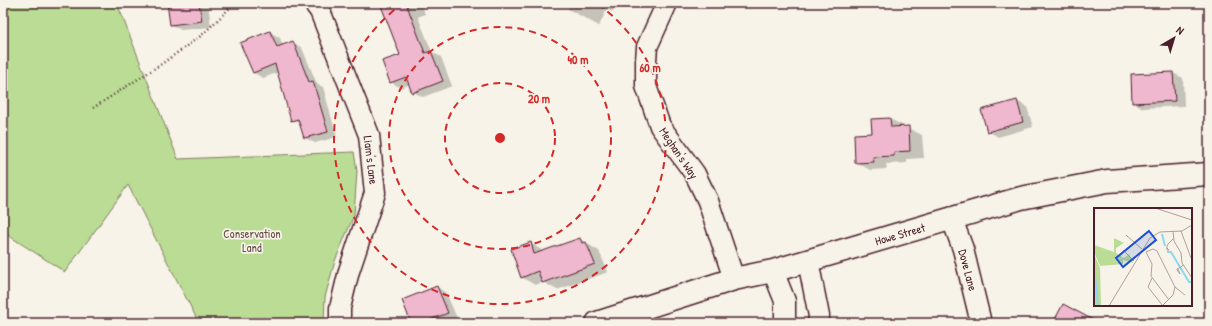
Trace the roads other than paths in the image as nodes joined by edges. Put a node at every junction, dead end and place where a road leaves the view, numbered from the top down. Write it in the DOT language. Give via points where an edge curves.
graph roads {
  1 [pos="314,3"];
  2 [pos="667,3"];
  3 [pos="1209,174"];
  4 [pos="952,219"];
  5 [pos="808,261"];
  6 [pos="773,271"];
  7 [pos="734,279"];
  8 [pos="340,323"];
  9 [pos="597,323"];
  10 [pos="786,323"];
  11 [pos="818,323"];
  12 [pos="981,323"];
  1 -- 8 [label="street, Liam's Lane" via="320,11 369,135 375,193 349,270 340,308"];
  2 -- 7 [label="street, Meghan's Way" via="648,47 646,86 660,126 695,174 708,201"];
  3 -- 4 [label="street, Howe Street" via="1108,181 1021,198"];
  4 -- 5 [label="street, Howe Street"];
  4 -- 12 [label="street, Dove Lane" via="963,250"];
  5 -- 6 [label="street, Howe Street"];
  5 -- 11 [label="street" via="819,316"];
  6 -- 7 [label="street, Howe Street"];
  6 -- 10 [label="street" via="785,301"];
  7 -- 9 [label="street, Howe Street"];
}
